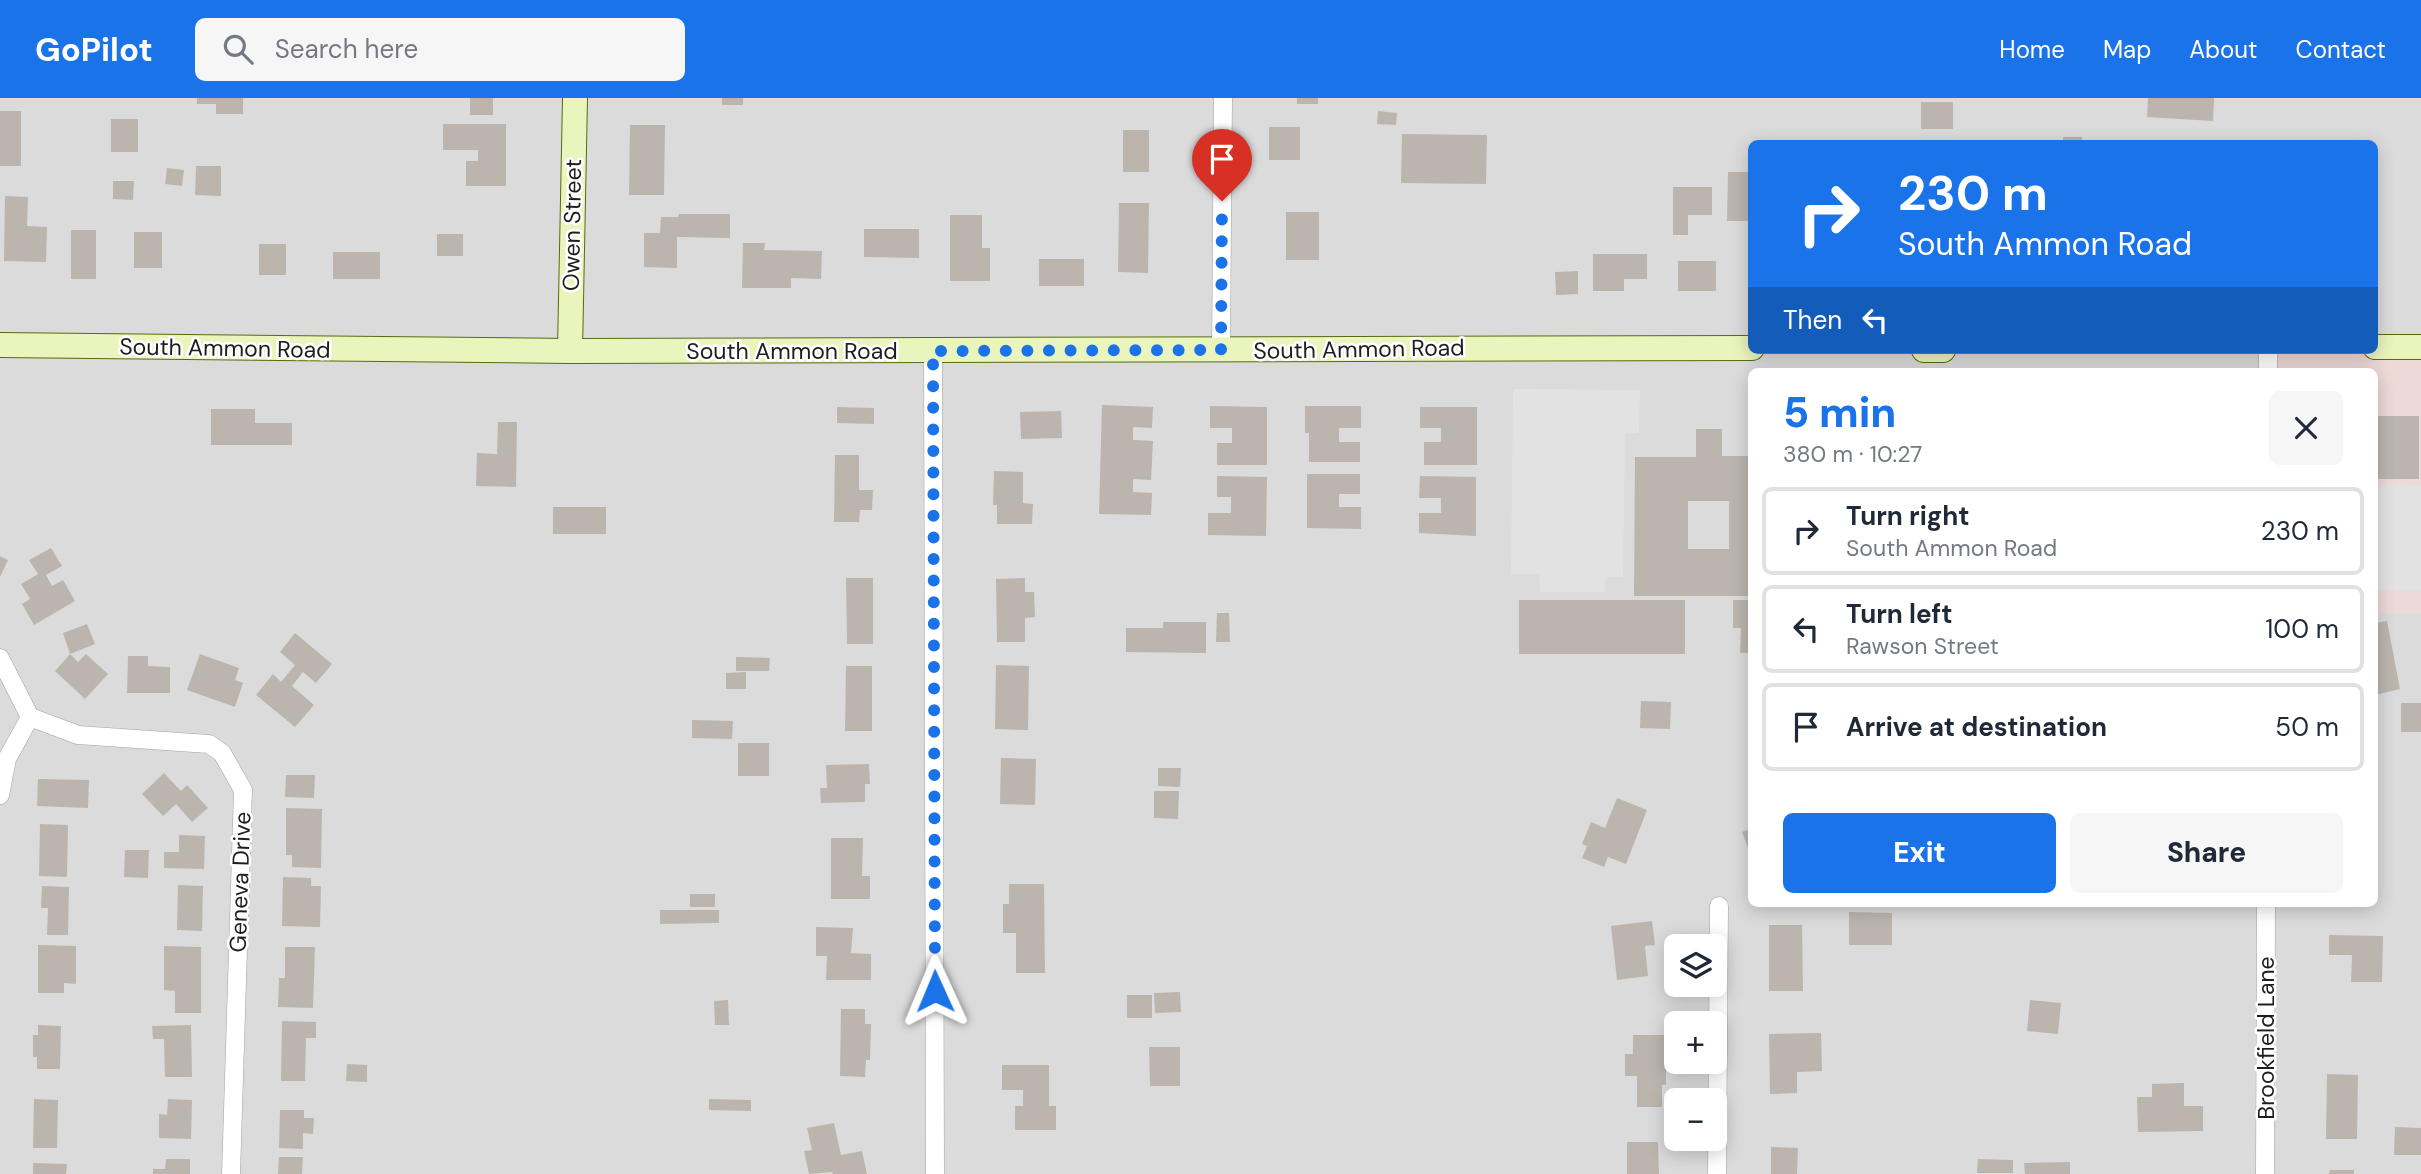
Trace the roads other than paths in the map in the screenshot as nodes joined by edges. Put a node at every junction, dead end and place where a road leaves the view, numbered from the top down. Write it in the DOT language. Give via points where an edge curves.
graph roads {
  1 [pos="575,98"];
  2 [pos="1223,98"];
  3 [pos="0,345"];
  4 [pos="2378,347"];
  5 [pos="2421,347"];
  6 [pos="1748,348"];
  7 [pos="1221,350"];
  8 [pos="570,351"];
  9 [pos="933,351"];
  10 [pos="0,658"];
  11 [pos="30,717"];
  12 [pos="0,794"];
  13 [pos="1719,906"];
  14 [pos="2266,907"];
  15 [pos="231,1174"];
  16 [pos="935,1174"];
  17 [pos="1717,1174"];
  18 [pos="2265,1174"];
  1 -- 8 [label="main road, Owen Street"];
  2 -- 7 [label="street"];
  3 -- 8 [label="main road, South Ammon Road"];
  4 -- 5 [label="main road"];
  6 -- 7 [label="main road, South Ammon Road"];
  7 -- 9 [label="main road, South Ammon Road"];
  8 -- 9 [label="main road, South Ammon Road"];
  9 -- 16 [label="street"];
  10 -- 11 [label="street"];
  11 -- 12 [label="street" via="7,759"];
  11 -- 15 [label="street, Geneva Drive" via="78,735 209,744 222,753 243,790"];
  13 -- 17 [label="street"];
  14 -- 18 [label="street, Brookfield Lane"];
}
